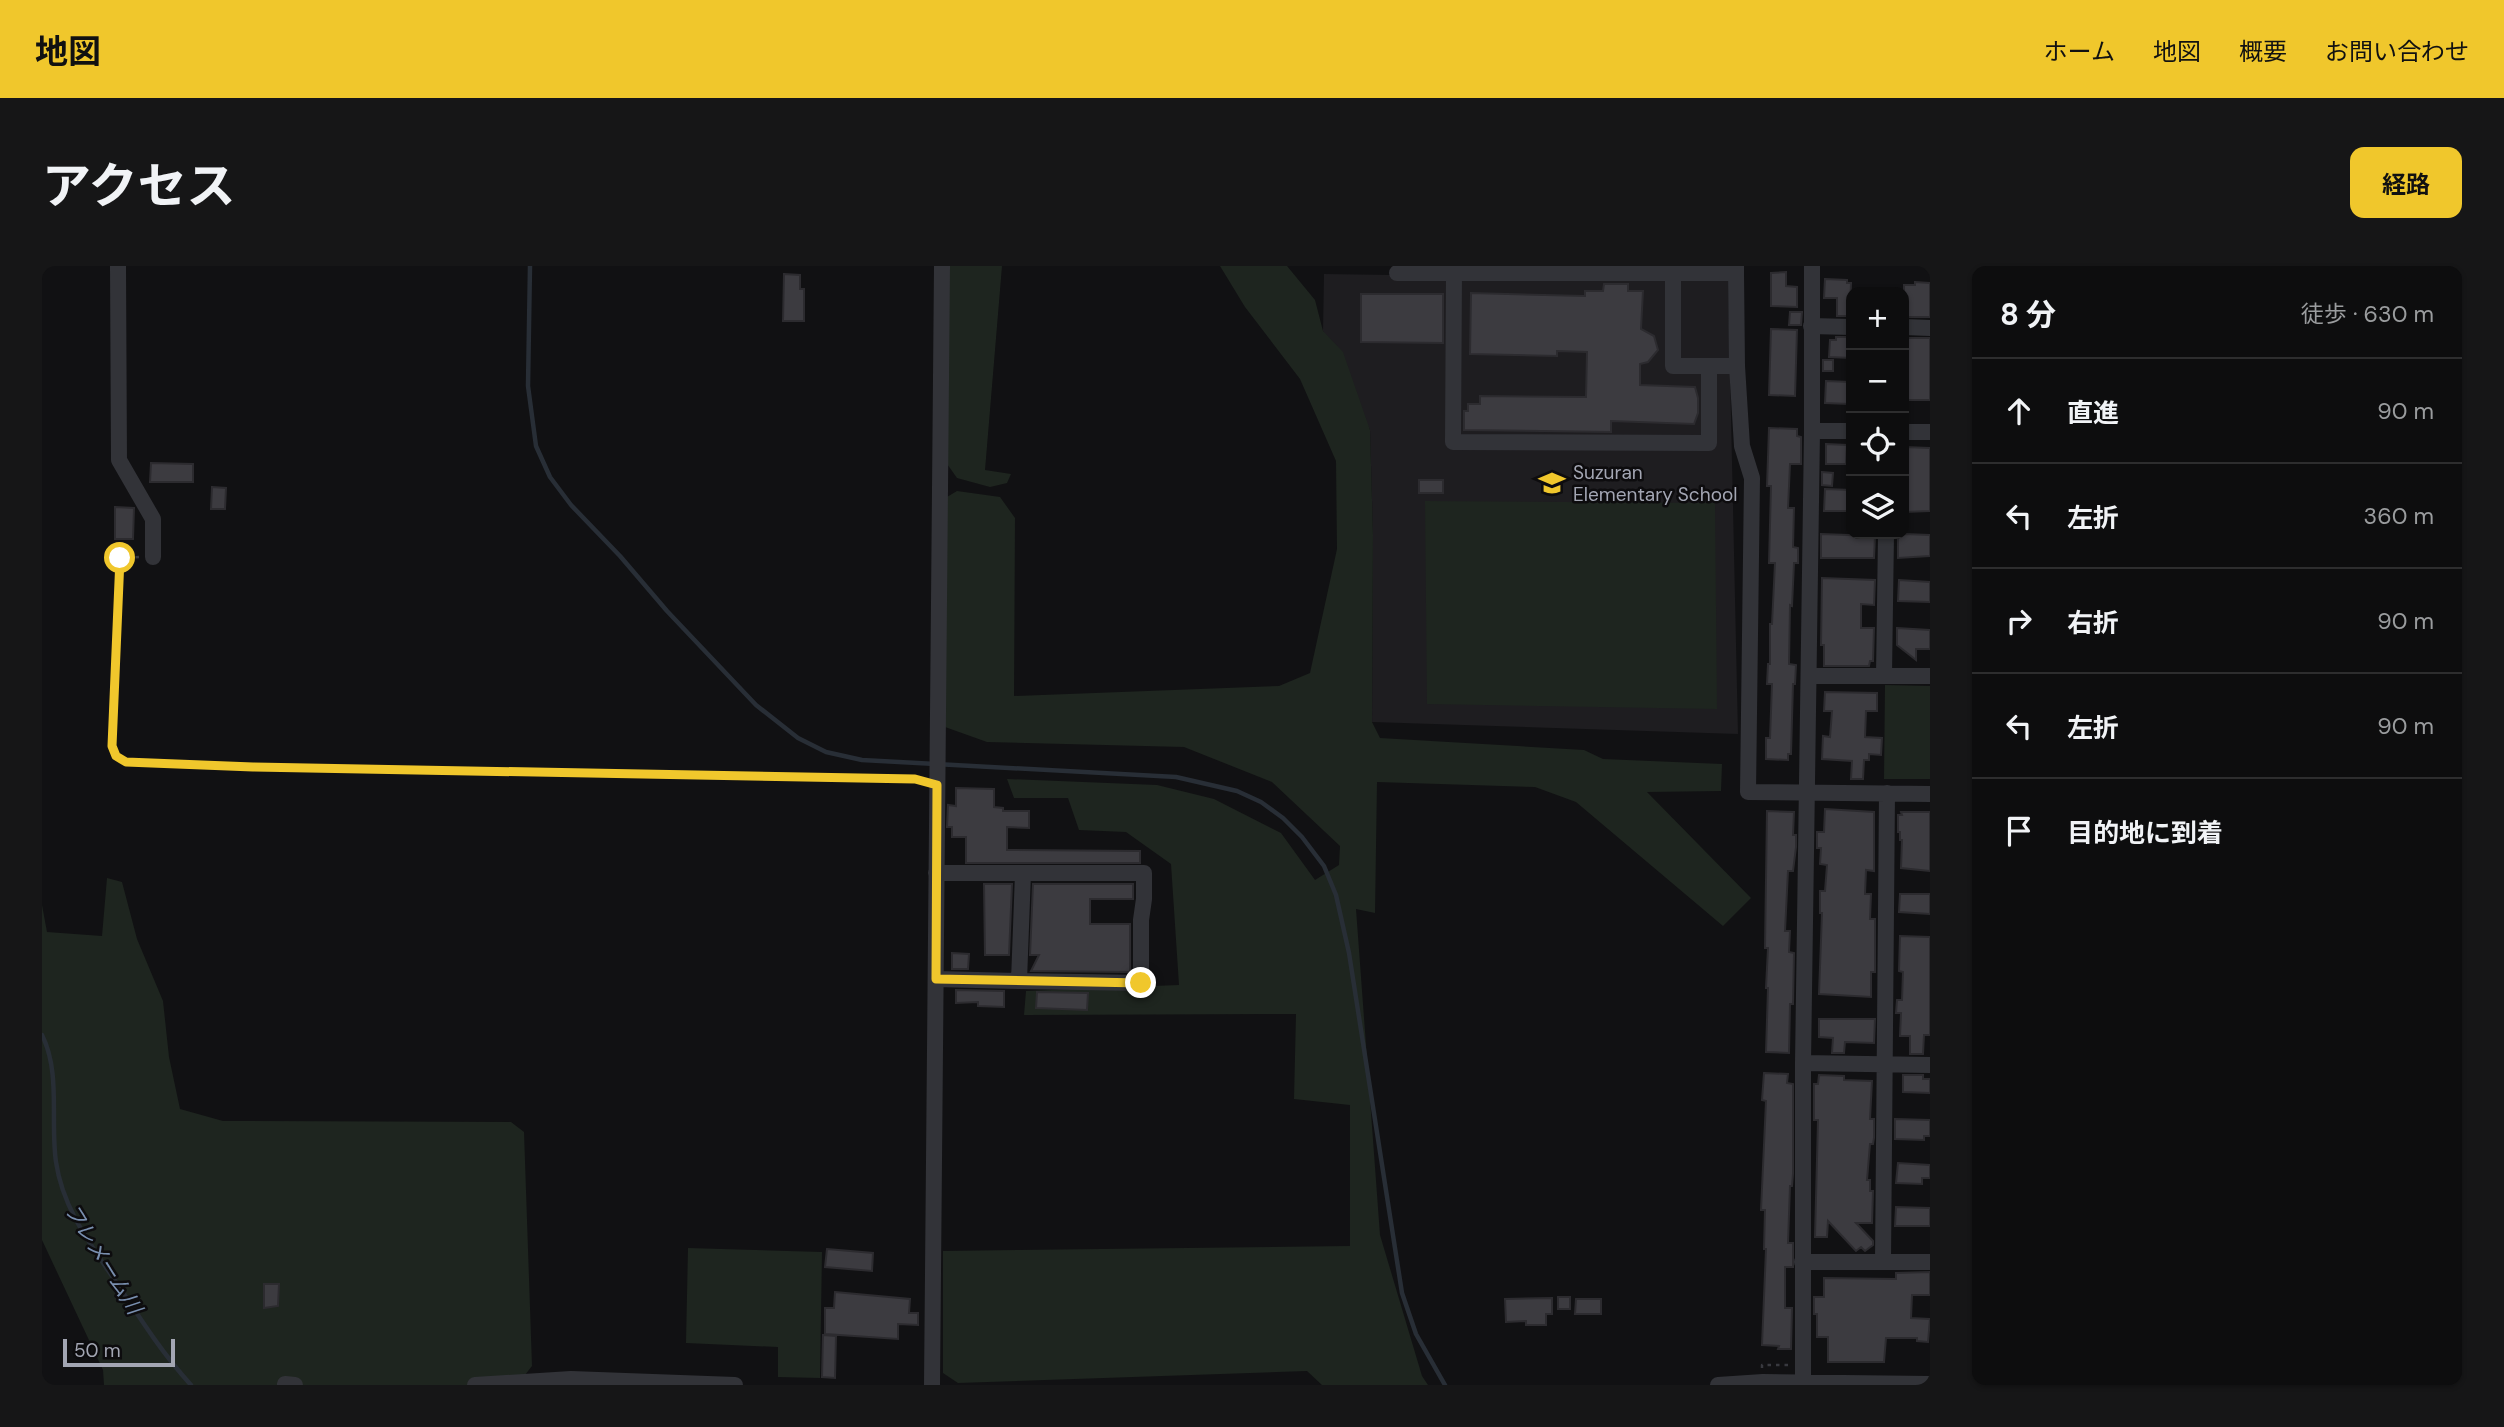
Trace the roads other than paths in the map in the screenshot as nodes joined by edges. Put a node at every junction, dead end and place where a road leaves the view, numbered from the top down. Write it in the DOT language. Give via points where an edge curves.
graph roads {
  1 [pos="118,266"];
  2 [pos="942,266"];
  3 [pos="1812,266"];
  4 [pos="1476,269"];
  5 [pos="1550,269"];
  6 [pos="1593,269"];
  7 [pos="1736,270"];
  8 [pos="1397,272"];
  9 [pos="1454,272"];
  10 [pos="1673,273"];
  11 [pos="1811,326"];
  12 [pos="1846,327"];
  13 [pos="1909,327"];
  14 [pos="1930,328"];
  15 [pos="1709,366"];
  16 [pos="1737,366"];
  17 [pos="1812,431"];
  18 [pos="1846,431"];
  19 [pos="1909,432"];
  20 [pos="1930,432"];
  21 [pos="1886,539"];
  22 [pos="153,556"];
  23 [pos="1809,676"];
  24 [pos="1884,676"];
  25 [pos="1930,676"];
  26 [pos="1808,791"];
  27 [pos="1887,793"];
  28 [pos="1930,794"];
  29 [pos="936,873"];
  30 [pos="1023,873"];
  31 [pos="936,979"];
  32 [pos="1019,981"];
  33 [pos="1803,1063"];
  34 [pos="1884,1065"];
  35 [pos="1930,1065"];
  36 [pos="1802,1262"];
  37 [pos="1882,1262"];
  38 [pos="1930,1262"];
  39 [pos="1803,1384"];
  40 [pos="1930,1384"];
  41 [pos="475,1385"];
  42 [pos="735,1385"];
  43 [pos="932,1385"];
  44 [pos="1718,1385"];
  1 -- 22 [label="street" via="119,460 153,519"];
  2 -- 29 [label="street"];
  3 -- 11 [label="street"];
  4 -- 5 [label="street"];
  4 -- 9 [label="street"];
  5 -- 6 [label="street"];
  6 -- 10 [label="street"];
  7 -- 10 [label="street"];
  7 -- 16 [label="street"];
  8 -- 9 [label="street"];
  9 -- 15 [label="street" via="1453,442 1709,443"];
  10 -- 15 [label="street" via="1672,366"];
  11 -- 12 [label="street"];
  11 -- 17 [label="street"];
  13 -- 14 [label="street"];
  15 -- 16 [label="street"];
  16 -- 26 [label="street" via="1742,446 1752,478 1748,792"];
  17 -- 18 [label="street"];
  17 -- 23 [label="street"];
  19 -- 20 [label="street"];
  21 -- 24 [label="street"];
  23 -- 24 [label="street"];
  23 -- 26 [label="street"];
  24 -- 25 [label="street"];
  26 -- 27 [label="street"];
  26 -- 33 [label="street"];
  27 -- 28 [label="street"];
  27 -- 34 [label="street"];
  29 -- 30 [label="street"];
  29 -- 31 [label="street"];
  30 -- 32 [label="street"];
  30 -- 32 [label="street" via="1144,873 1141,983"];
  31 -- 32 [label="street"];
  31 -- 43 [label="street"];
  33 -- 34 [label="street"];
  33 -- 36 [label="street"];
  34 -- 35 [label="street"];
  34 -- 37 [label="street"];
  36 -- 37 [label="street"];
  36 -- 39 [label="street"];
  37 -- 38 [label="street"];
  39 -- 40 [label="street"];
  39 -- 44 [label="street"];
  41 -- 42 [label="street" via="571,1380"];
}
